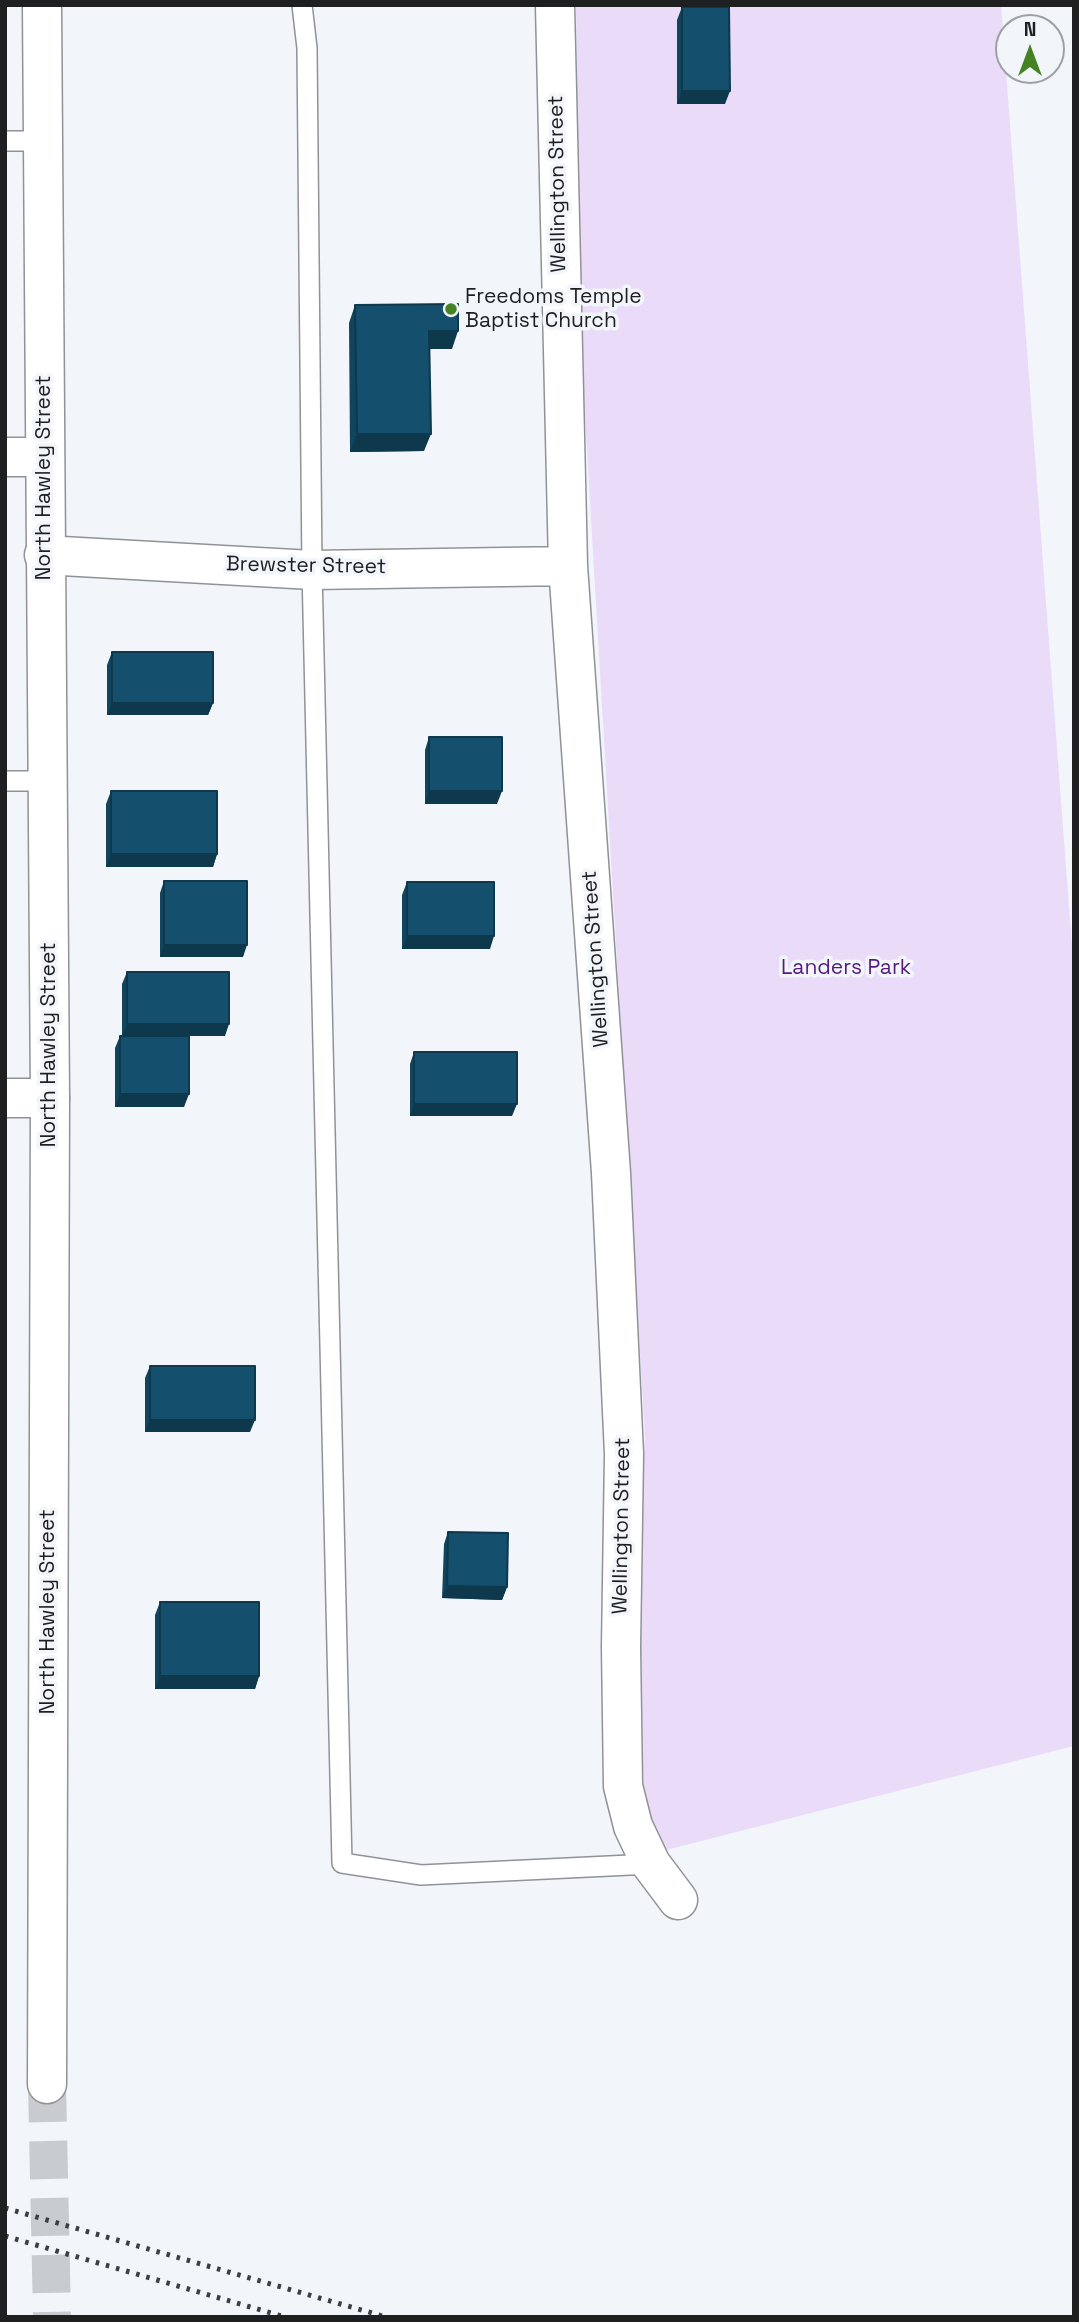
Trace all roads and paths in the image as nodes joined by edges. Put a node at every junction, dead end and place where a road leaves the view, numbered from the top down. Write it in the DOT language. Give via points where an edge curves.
graph roads {
  1 [pos="42,5"];
  2 [pos="302,5"];
  3 [pos="555,5"];
  4 [pos="5,141"];
  5 [pos="43,141"];
  6 [pos="5,457"];
  7 [pos="43,457"];
  8 [pos="44,555"];
  9 [pos="568,566"];
  10 [pos="312,570"];
  11 [pos="5,781"];
  12 [pos="48,781"];
  13 [pos="5,1098"];
  14 [pos="50,1098"];
  15 [pos="651,1864"];
  16 [pos="678,1900"];
  17 [pos="47,2084"];
  1 -- 5 [label="street, North Hawley Street"];
  2 -- 10 [label="lane" via="307,48"];
  3 -- 9 [label="street, Wellington Street"];
  4 -- 5 [label="lane"];
  5 -- 7 [label="street, North Hawley Street"];
  6 -- 7 [label="street"];
  7 -- 8 [label="street, North Hawley Street"];
  8 -- 10 [label="street, Brewster Street"];
  8 -- 12 [label="street, North Hawley Street"];
  9 -- 10 [label="street, Brewster Street"];
  9 -- 15 [label="street, Wellington Street" via="610,1159 624,1440 623,1786 633,1826"];
  10 -- 15 [label="lane" via="342,1863 421,1875"];
  11 -- 12 [label="lane"];
  12 -- 14 [label="street, North Hawley Street"];
  13 -- 14 [label="street"];
  14 -- 17 [label="street, North Hawley Street"];
  15 -- 16 [label="street, Wellington Street"];
}
